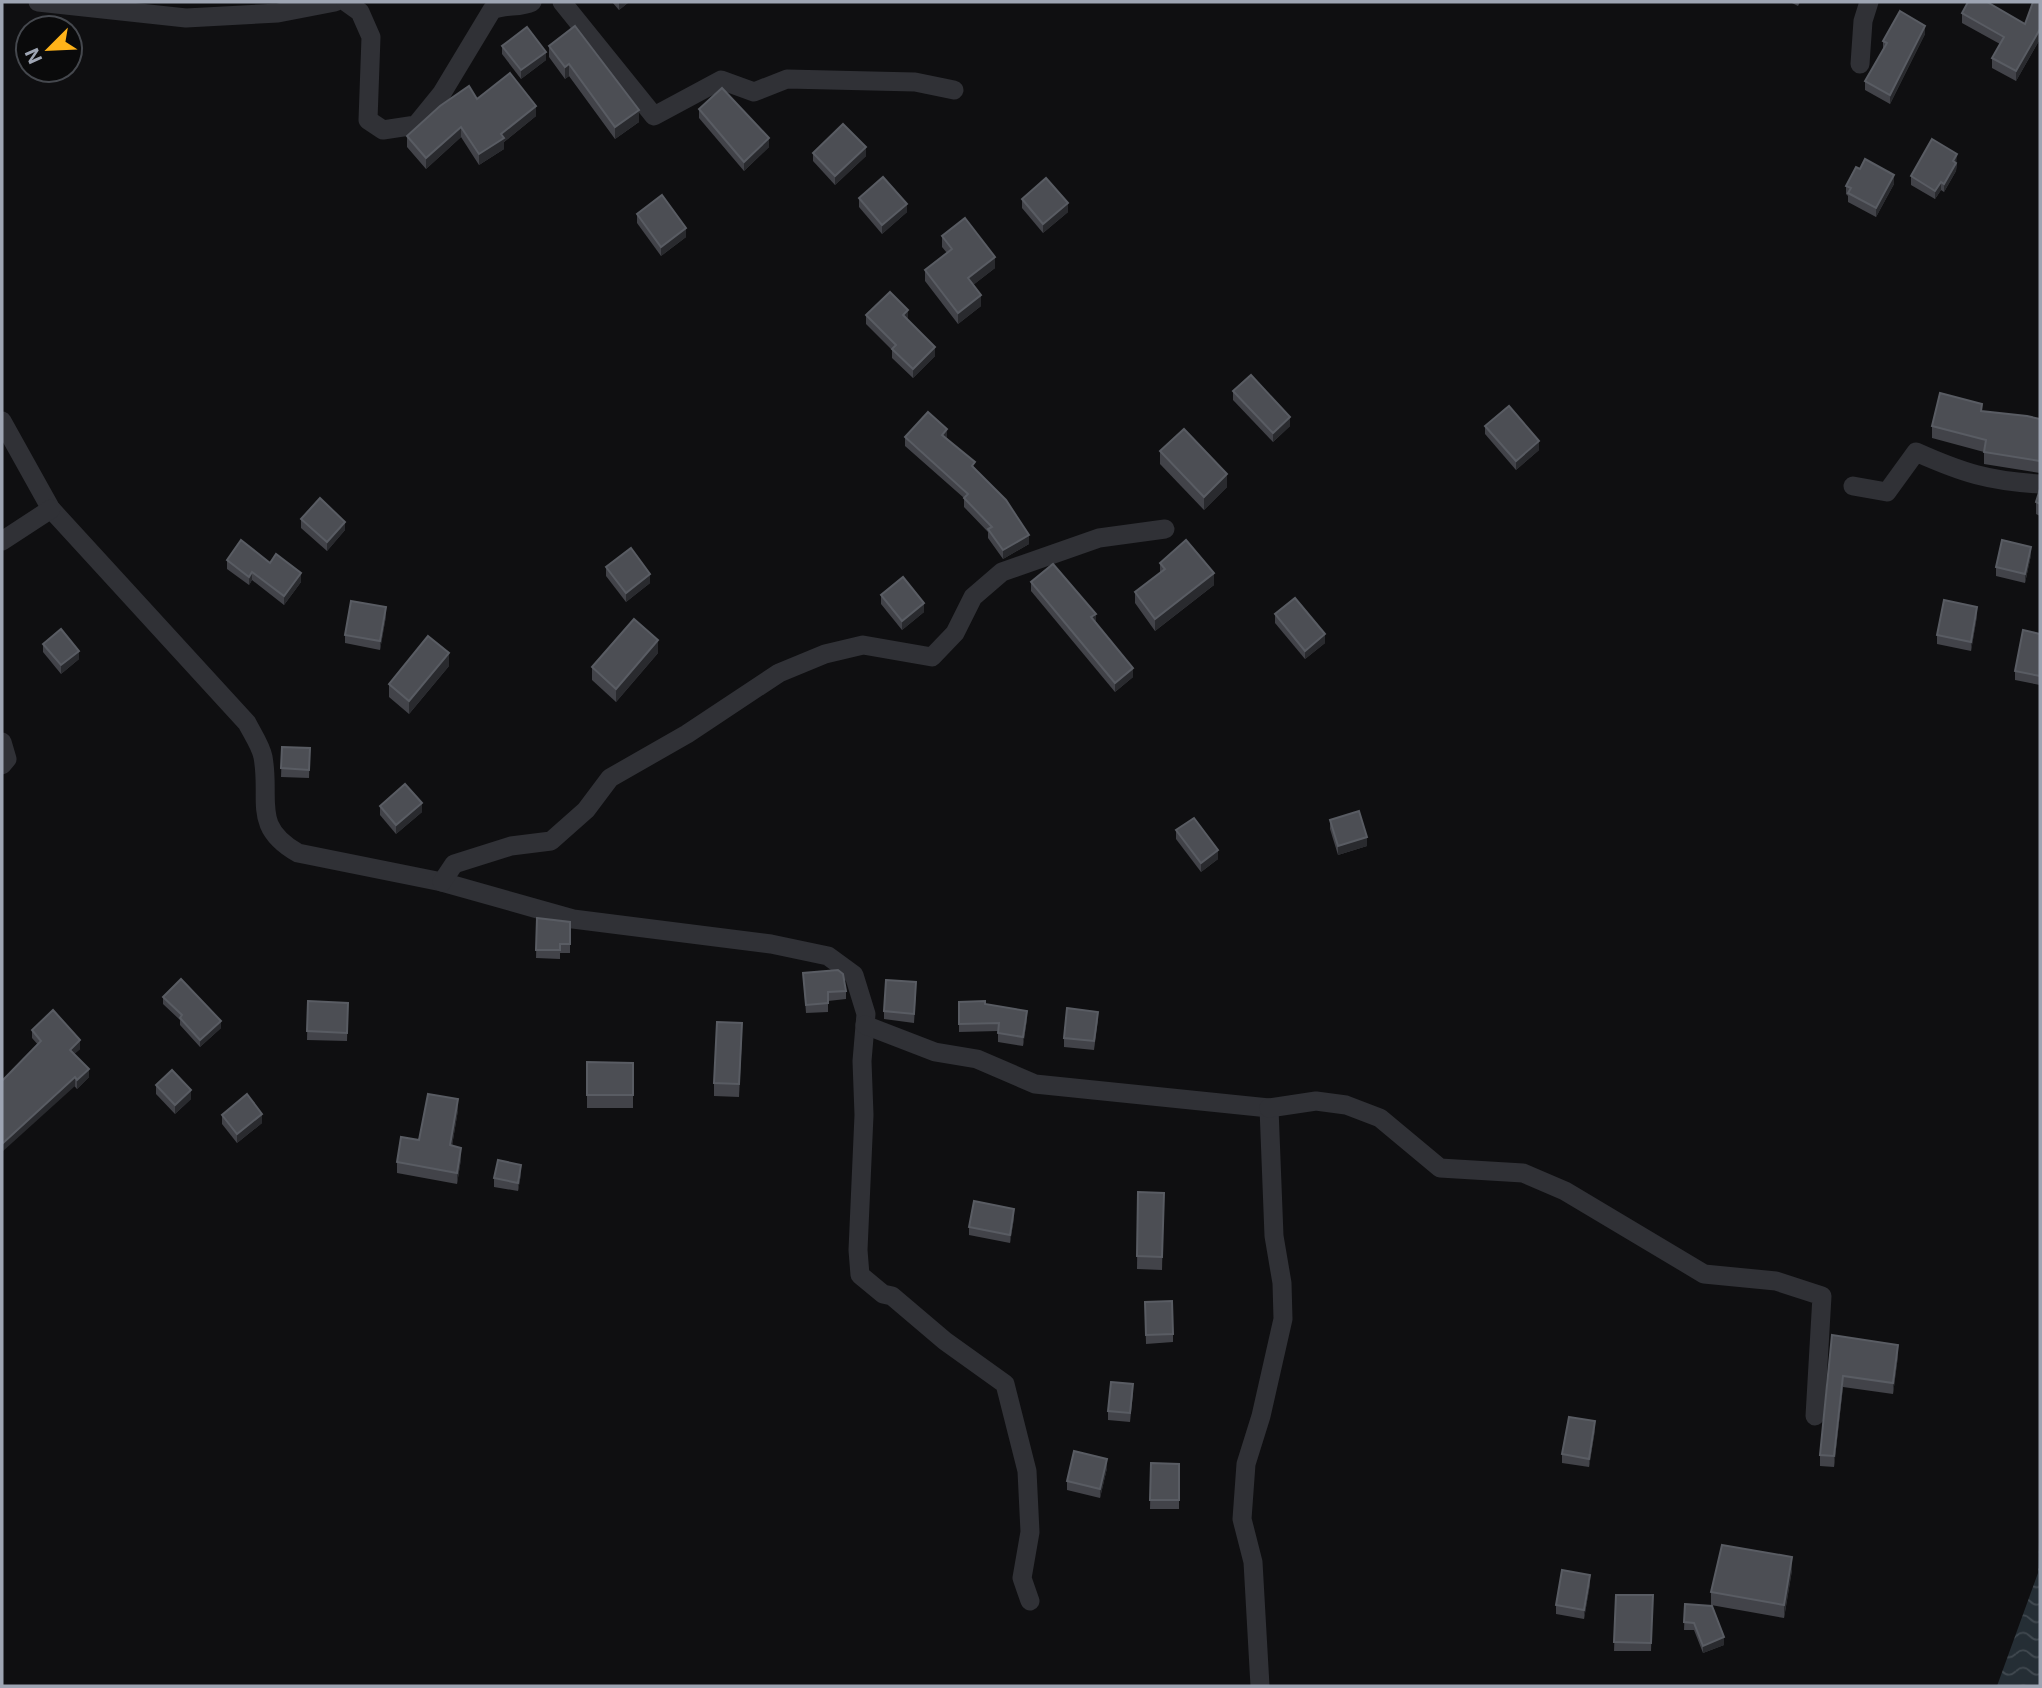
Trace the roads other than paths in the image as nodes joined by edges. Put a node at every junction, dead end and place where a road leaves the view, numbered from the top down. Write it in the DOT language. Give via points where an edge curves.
graph roads {
  1 [pos="38,2"];
  2 [pos="335,2"];
  3 [pos="346,2"];
  4 [pos="533,2"];
  5 [pos="562,2"];
  6 [pos="1869,2"];
  7 [pos="1860,64"];
  8 [pos="954,90"];
  9 [pos="2,422"];
  10 [pos="2040,484"];
  11 [pos="1853,486"];
  12 [pos="51,509"];
  13 [pos="1165,529"];
  14 [pos="2,541"];
  15 [pos="2,742"];
  16 [pos="2,765"];
  17 [pos="442,882"];
  18 [pos="865,1025"];
  19 [pos="1269,1108"];
  20 [pos="1815,1416"];
  21 [pos="1030,1601"];
  22 [pos="1260,1686"];
  1 -- 2 [label="street" via="186,18 278,13"];
  3 -- 4 [label="street" via="360,12 371,37 368,120 383,130 416,125 442,93 492,10"];
  5 -- 8 [label="street" via="654,116 721,80 754,92 788,79 915,82"];
  6 -- 7 [label="street"];
  9 -- 12 [label="street"];
  10 -- 11 [label="street" via="1999,482 1916,452 1887,492"];
  12 -- 14 [label="street"];
  12 -- 17 [label="street" via="247,723 263,756 268,826 279,842 298,853"];
  13 -- 17 [label="street" via="1098,538 1002,572 973,597 955,633 932,657 863,645 779,673 610,778 586,810 551,841 511,846 454,864"];
  15 -- 16 [label="street" via="7,759"];
  17 -- 18 [label="street" via="573,919 771,944 828,956 854,975"];
  18 -- 19 [label="street" via="934,1052 977,1059 1035,1084"];
  18 -- 21 [label="street" via="859,1275 1005,1384 1027,1471 1030,1532 1022,1578"];
  19 -- 20 [label="street" via="1316,1101 1346,1105 1380,1118 1440,1168 1523,1173 1565,1191 1704,1274 1776,1281 1822,1296"];
  19 -- 22 [label="street" via="1283,1319 1246,1464 1242,1519 1253,1562"];
}
